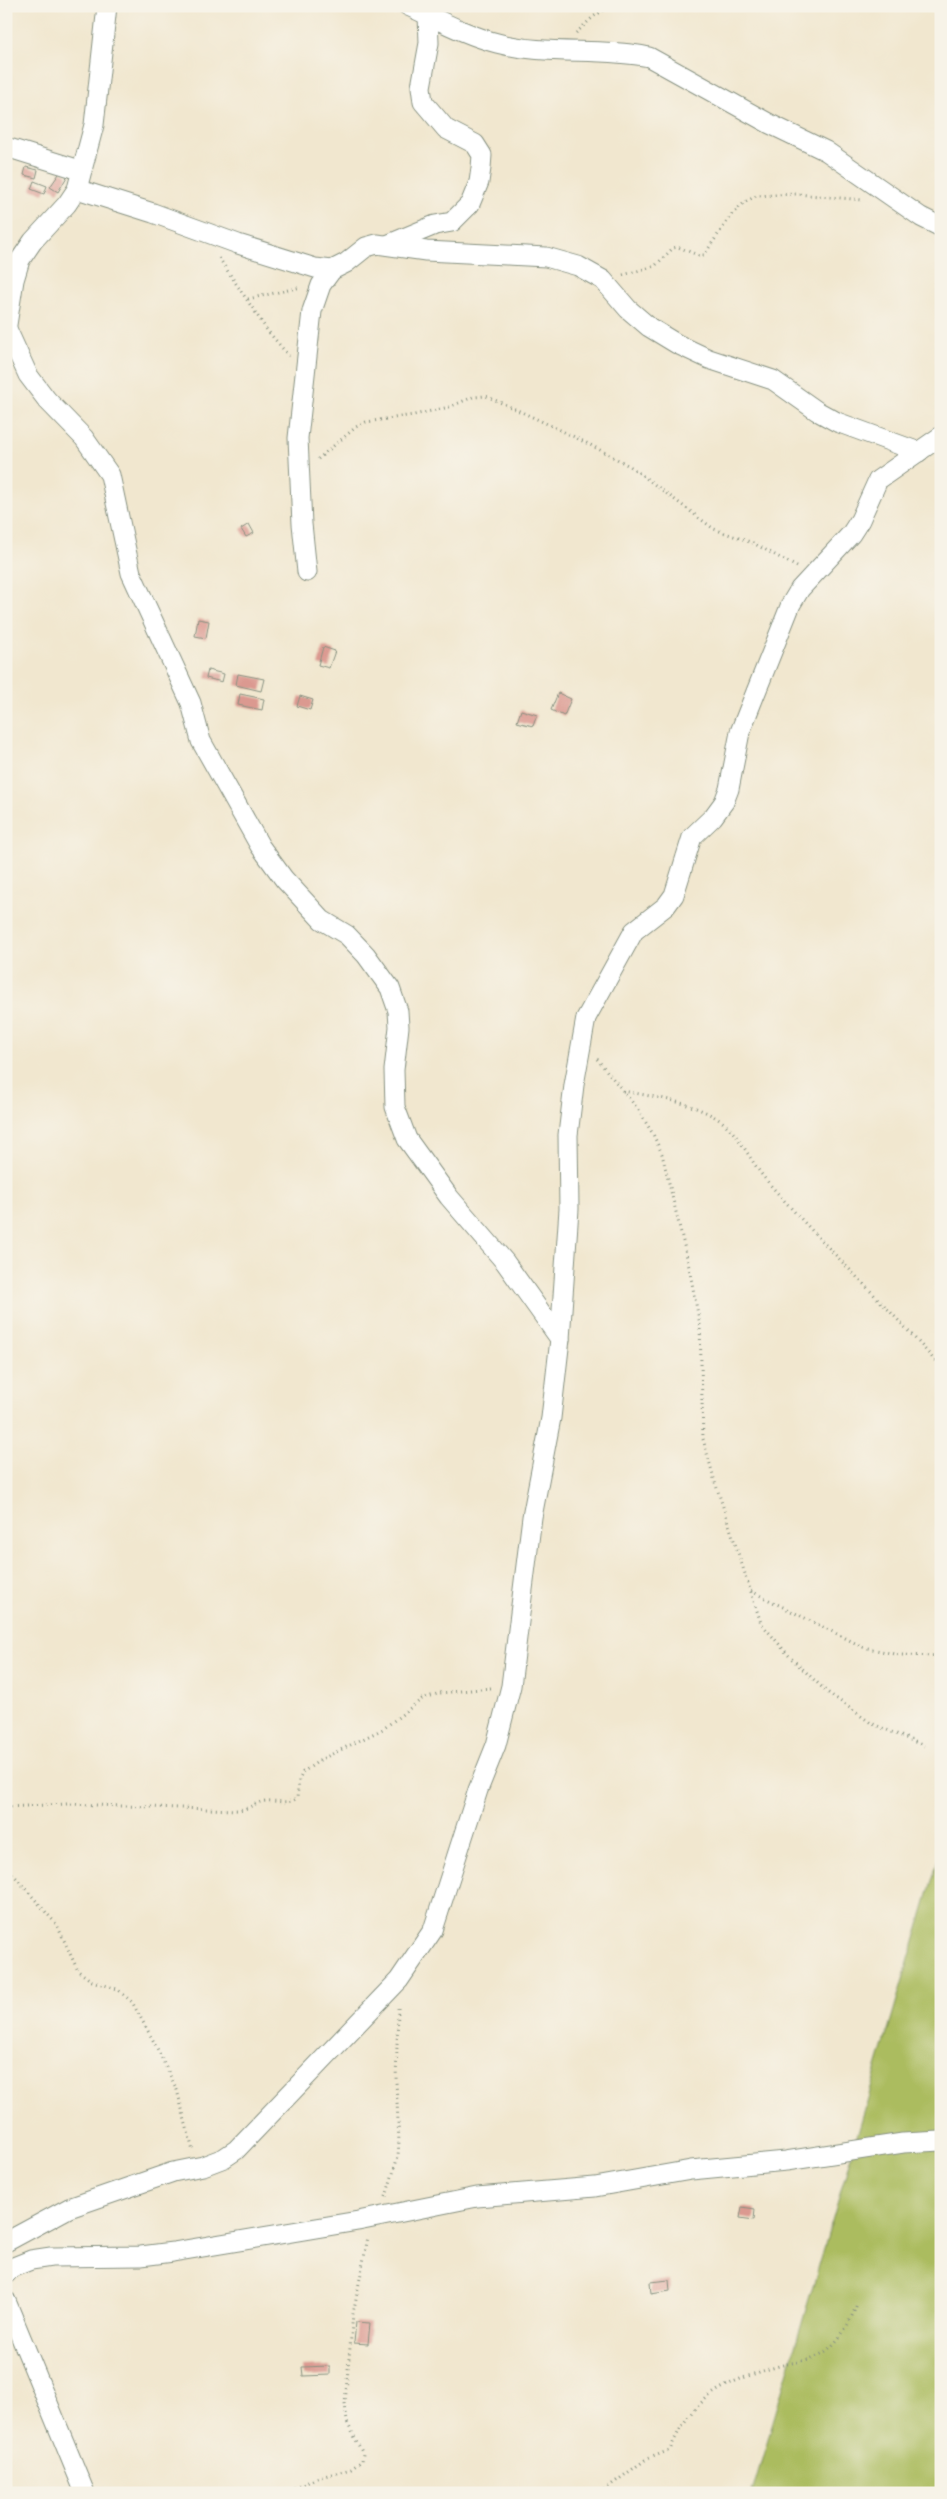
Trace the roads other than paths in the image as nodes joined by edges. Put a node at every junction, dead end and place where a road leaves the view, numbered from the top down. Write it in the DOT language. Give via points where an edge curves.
graph roads {
  1 [pos="107,6"];
  2 [pos="408,6"];
  3 [pos="428,15"];
  4 [pos="6,147"];
  5 [pos="80,170"];
  6 [pos="77,189"];
  7 [pos="941,227"];
  8 [pos="387,246"];
  9 [pos="332,270"];
  10 [pos="9,296"];
  11 [pos="7,330"];
  12 [pos="941,436"];
  13 [pos="919,452"];
  14 [pos="307,572"];
  15 [pos="560,1338"];
  16 [pos="941,2141"];
  17 [pos="6,2242"];
  18 [pos="6,2274"];
  19 [pos="6,2302"];
  20 [pos="85,2493"];
  1 -- 5 [label="street" via="94,125"];
  2 -- 3 [label="street"];
  3 -- 7 [label="street" via="498,44 649,57 826,151 921,217"];
  3 -- 8 [label="street" via="429,44 421,87 423,102 446,129 475,144 482,154 479,182 470,204 452,222 435,225"];
  4 -- 5 [label="street"];
  5 -- 6 [label="street"];
  6 -- 9 [label="street" via="246,247"];
  6 -- 10 [label="street" via="32,241 20,260"];
  8 -- 9 [label="street" via="371,245"];
  8 -- 13 [label="street" via="546,257 578,266 603,280 628,309 677,344 709,359 773,380 837,422"];
  9 -- 14 [label="street" via="321,285 312,312 298,438"];
  10 -- 11 [label="street"];
  11 -- 15 [label="street" via="28,375 84,438 110,475 131,573 190,703 201,741 260,846 284,879 322,920 347,935 390,988 398,1011 399,1027 394,1070 395,1107 407,1139 449,1197 505,1262"];
  12 -- 13 [label="street"];
  13 -- 15 [label="street" via="878,480 851,534 800,589 779,630 740,732 724,802 692,837 674,895 666,906 634,931 586,1018 568,1135 568,1209"];
  15 -- 17 [label="street" via="532,1517 511,1686 496,1745 478,1790 433,1930 399,1980 236,2150 203,2166 173,2172 69,2208"];
  16 -- 18 [label="street" via="691,2170 602,2186 477,2197 157,2254 112,2258 51,2257 20,2263"];
  19 -- 20 [label="street"];
}
